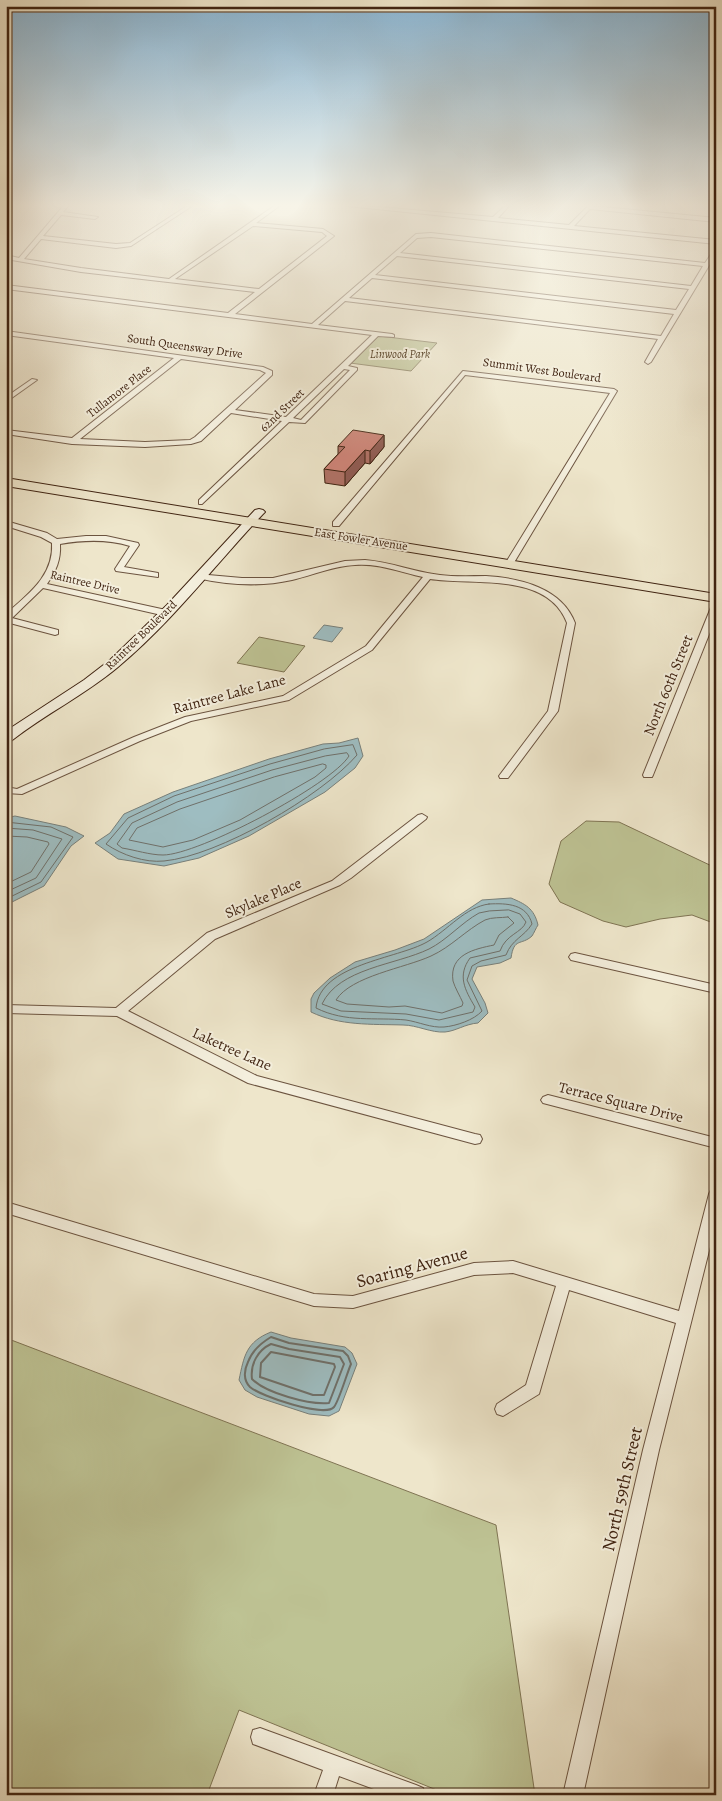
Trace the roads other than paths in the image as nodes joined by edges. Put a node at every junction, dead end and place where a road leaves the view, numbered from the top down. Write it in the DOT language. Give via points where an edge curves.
graph roads {
  1 [pos="14,288"];
  2 [pos="233,288"];
  3 [pos="264,288"];
  4 [pos="357,288"];
  5 [pos="473,288"];
  6 [pos="691,288"];
  7 [pos="260,291"];
  8 [pos="344,299"];
  9 [pos="676,312"];
  10 [pos="230,315"];
  11 [pos="313,326"];
  12 [pos="6,333"];
  13 [pos="376,334"];
  14 [pos="392,336"];
  15 [pos="662,338"];
  16 [pos="179,357"];
  17 [pos="648,362"];
  18 [pos="342,367"];
  19 [pos="34,380"];
  20 [pos="6,400"];
  21 [pos="229,411"];
  22 [pos="289,420"];
  23 [pos="6,432"];
  24 [pos="72,442"];
  25 [pos="6,470"];
  26 [pos="6,482"];
  27 [pos="26,485"];
  28 [pos="202,502"];
  29 [pos="255,516"];
  30 [pos="6,522"];
  31 [pos="336,524"];
  32 [pos="56,542"];
  33 [pos="512,559"];
  34 [pos="155,575"];
  35 [pos="200,576"];
  36 [pos="428,576"];
  37 [pos="41,585"];
  38 [pos="716,586"];
  39 [pos="716,598"];
  40 [pos="716,605"];
  41 [pos="166,614"];
  42 [pos="6,619"];
  43 [pos="54,632"];
  44 [pos="6,738"];
  45 [pos="648,775"];
  46 [pos="504,776"];
  47 [pos="6,790"];
  48 [pos="422,816"];
  49 [pos="575,957"];
  50 [pos="716,989"];
  51 [pos="6,1009"];
  52 [pos="118,1012"];
  53 [pos="548,1100"];
  54 [pos="475,1140"];
  55 [pos="716,1143"];
  56 [pos="716,1194"];
  57 [pos="6,1206"];
  58 [pos="564,1283"];
  59 [pos="683,1319"];
  60 [pos="503,1409"];
  61 [pos="260,1737"];
  62 [pos="334,1764"];
  63 [pos="323,1795"];
  64 [pos="416,1795"];
  65 [pos="573,1795"];
  1 -- 10 [label="street"];
  2 -- 7 [label="street"];
  3 -- 7 [label="street"];
  4 -- 8 [label="street"];
  5 -- 9 [label="street"];
  6 -- 9 [label="street"];
  7 -- 10 [label="street"];
  8 -- 11 [label="street"];
  8 -- 15 [label="street"];
  9 -- 15 [label="street"];
  10 -- 11 [label="street"];
  11 -- 13 [label="street"];
  12 -- 16 [label="street, South Queensway Drive"];
  13 -- 14 [label="street"];
  13 -- 18 [label="street, 62nd Street"];
  15 -- 17 [label="street"];
  16 -- 21 [label="street, South Queensway Drive" via="270,372"];
  16 -- 24 [label="street, Tullamore Place"];
  18 -- 22 [label="street, 62nd Street"];
  18 -- 22 [label="street" via="355,369 303,422"];
  19 -- 20 [label="street"];
  21 -- 22 [label="street"];
  21 -- 24 [label="street" via="191,442"];
  22 -- 28 [label="street, 62nd Street"];
  23 -- 24 [label="street"];
  25 -- 28 [label="main road, East Fowler Avenue"];
  26 -- 27 [label="main road, East Fowler Avenue"];
  27 -- 28 [label="main road" via="182,505"];
  27 -- 29 [label="main road, East Fowler Avenue"];
  28 -- 29 [label="main road, East Fowler Avenue"];
  29 -- 31 [label="main road, East Fowler Avenue"];
  29 -- 33 [label="main road, East Fowler Avenue"];
  29 -- 35 [label="street, Raintree Boulevard"];
  30 -- 32 [label="street"];
  31 -- 33 [label="main road, East Fowler Avenue"];
  31 -- 33 [label="street, Summit West Boulevard" via="463,372 614,391"];
  32 -- 34 [label="street" via="98,536 122,540 135,545 119,569"];
  32 -- 37 [label="street, Raintree Drive" via="58,551 53,570"];
  33 -- 38 [label="main road, East Fowler Avenue"];
  33 -- 39 [label="main road, East Fowler Avenue"];
  35 -- 36 [label="street" via="253,581 281,579 365,562"];
  35 -- 41 [label="street, Raintree Boulevard"];
  36 -- 46 [label="street" via="488,579 523,585 558,602 570,618 550,717"];
  36 -- 47 [label="street, Raintree Lake Lane" via="369,648 286,698 188,719 18,792"];
  37 -- 41 [label="street, Raintree Drive"];
  37 -- 42 [label="street"];
  40 -- 45 [label="street, North 60th Street"];
  41 -- 44 [label="street, Raintree Boulevard" via="114,664"];
  42 -- 43 [label="street"];
  48 -- 52 [label="street, Skylake Place" via="347,876 211,936"];
  49 -- 50 [label="street"];
  51 -- 52 [label="street, Laketree Lane"];
  52 -- 54 [label="street, Laketree Lane" via="253,1080"];
  53 -- 55 [label="street, Terrace Square Drive"];
  56 -- 59 [label="street, North 59th Street"];
  57 -- 58 [label="street, Soaring Avenue" via="314,1300 353,1302 474,1269 513,1267"];
  58 -- 59 [label="street, Soaring Avenue"];
  58 -- 60 [label="street" via="533,1389"];
  59 -- 65 [label="street, North 59th Street"];
  61 -- 62 [label="street"];
  62 -- 63 [label="street"];
  62 -- 64 [label="street"];
}
